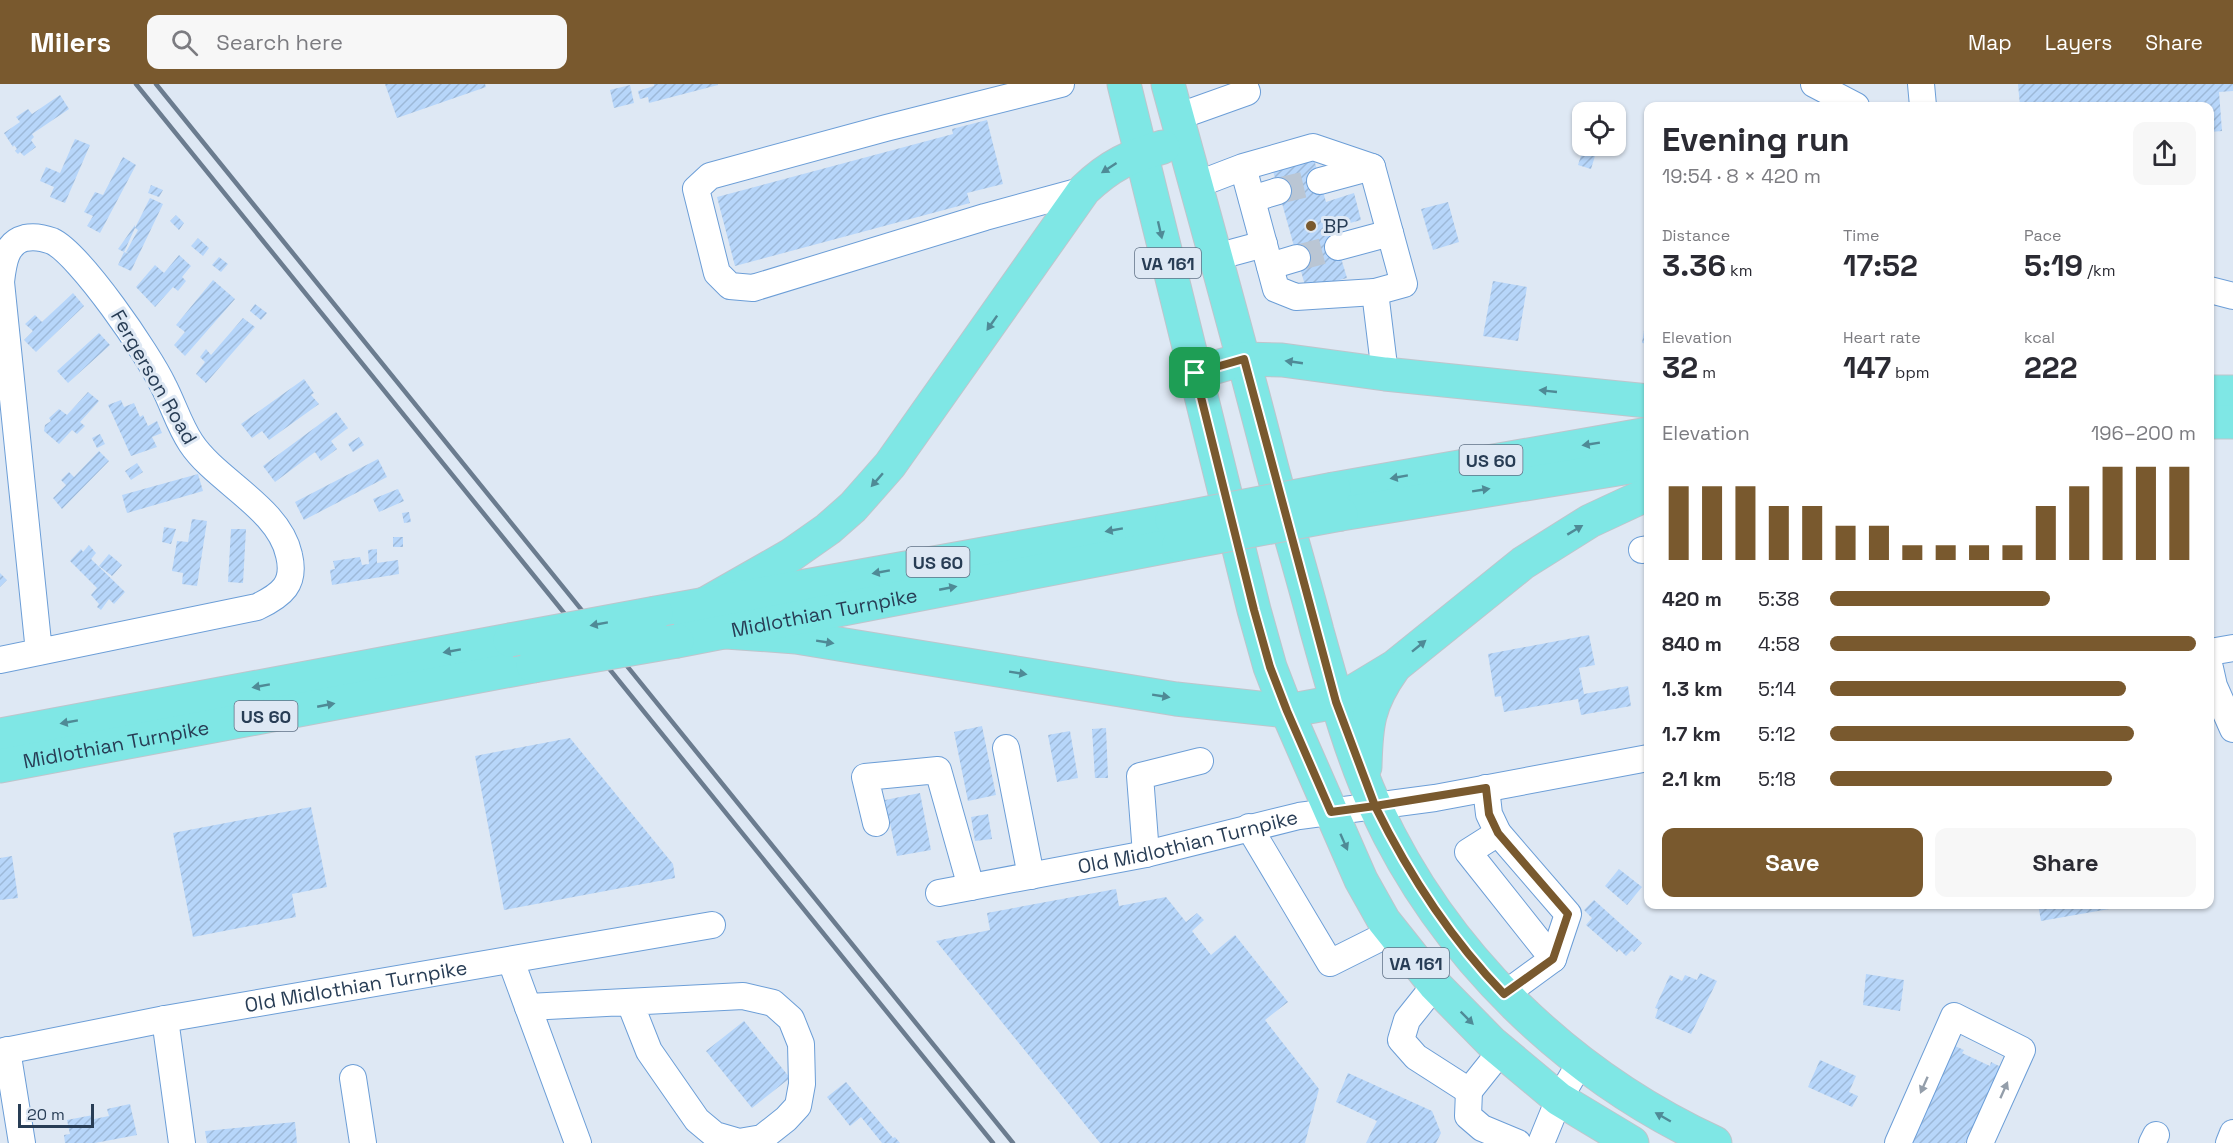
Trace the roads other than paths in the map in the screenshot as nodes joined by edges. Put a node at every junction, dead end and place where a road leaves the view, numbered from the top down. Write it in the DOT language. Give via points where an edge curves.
graph roads {
  1 [pos="1061,84"];
  2 [pos="1124,84"];
  3 [pos="1244,84"];
  4 [pos="1815,84"];
  5 [pos="1922,84"];
  6 [pos="1849,102"];
  7 [pos="1923,102"];
  8 [pos="1175,111"];
  9 [pos="1142,153"];
  10 [pos="1243,167"];
  11 [pos="1372,167"];
  12 [pos="1320,181"];
  13 [pos="1196,185"];
  14 [pos="1084,190"];
  15 [pos="1278,191"];
  16 [pos="1252,199"];
  17 [pos="1390,233"];
  18 [pos="1338,248"];
  19 [pos="1267,255"];
  20 [pos="1216,257"];
  21 [pos="1297,258"];
  22 [pos="2214,291"];
  23 [pos="1375,292"];
  24 [pos="2233,296"];
  25 [pos="1244,359"];
  26 [pos="1195,373"];
  27 [pos="1385,374"];
  28 [pos="2214,392"];
  29 [pos="2233,392"];
  30 [pos="1644,401"];
  31 [pos="2214,422"];
  32 [pos="2233,422"];
  33 [pos="1644,435"];
  34 [pos="1644,464"];
  35 [pos="1644,496"];
  36 [pos="1337,501"];
  37 [pos="1175,532"];
  38 [pos="705,604"];
  39 [pos="726,632"];
  40 [pos="2233,648"];
  41 [pos="2214,651"];
  42 [pos="39,652"];
  43 [pos="0,660"];
  44 [pos="1394,667"];
  45 [pos="2214,686"];
  46 [pos="1336,702"];
  47 [pos="1287,711"];
  48 [pos="2233,728"];
  49 [pos="0,735"];
  50 [pos="1006,748"];
  51 [pos="1644,759"];
  52 [pos="1200,761"];
  53 [pos="0,765"];
  54 [pos="1486,788"];
  55 [pos="1370,792"];
  56 [pos="1331,812"];
  57 [pos="876,823"];
  58 [pos="1248,828"];
  59 [pos="1498,833"];
  60 [pos="1146,854"];
  61 [pos="1030,876"];
  62 [pos="971,887"];
  63 [pos="939,893"];
  64 [pos="712,925"];
  65 [pos="1392,932"];
  66 [pos="1553,959"];
  67 [pos="511,961"];
  68 [pos="1435,985"];
  69 [pos="1504,994"];
  70 [pos="630,1003"];
  71 [pos="528,1007"];
  72 [pos="165,1019"];
  73 [pos="4,1051"];
  74 [pos="1501,1051"];
  75 [pos="1580,1063"];
  76 [pos="353,1078"];
  77 [pos="1469,1091"];
  78 [pos="1559,1099"];
  79 [pos="2233,1133"];
  80 [pos="22,1143"];
  81 [pos="182,1143"];
  82 [pos="363,1143"];
  83 [pos="578,1143"];
  84 [pos="1518,1143"];
  85 [pos="1541,1143"];
  86 [pos="1632,1143"];
  87 [pos="1715,1143"];
  88 [pos="1898,1143"];
  89 [pos="1980,1143"];
  90 [pos="2229,1143"];
  1 -- 14 [label="street" via="710,176 696,189 717,273 730,286 753,288"];
  2 -- 9 [label="main road, VA 161"];
  3 -- 8 [label="street" via="1247,92"];
  4 -- 6 [label="street"];
  5 -- 7 [label="street"];
  8 -- 9 [label="main road"];
  8 -- 13 [label="main road, VA 161"];
  9 -- 14 [label="main road, one-way" via="1115,164"];
  9 -- 26 [label="main road, VA 161, one-way"];
  10 -- 11 [label="street" via="1313,147"];
  10 -- 13 [label="street"];
  10 -- 16 [label="street"];
  11 -- 12 [label="street"];
  11 -- 17 [label="street"];
  13 -- 20 [label="main road, VA 161"];
  14 -- 38 [label="main road, one-way" via="890,465 853,507 791,555"];
  15 -- 16 [label="street"];
  16 -- 19 [label="street"];
  17 -- 18 [label="street"];
  17 -- 23 [label="street" via="1404,284"];
  19 -- 20 [label="street"];
  19 -- 21 [label="street"];
  19 -- 23 [label="street" via="1276,289 1296,297"];
  20 -- 25 [label="main road, VA 161"];
  22 -- 24 [label="street"];
  23 -- 27 [label="street"];
  25 -- 26 [label="main road"];
  27 -- 25 [label="main road, one-way" via="1282,360"];
  25 -- 46 [label="main road, VA 161"];
  26 -- 47 [label="main road, VA 161" via="1270,667"];
  30 -- 27 [label="main road, one-way"];
  28 -- 29 [label="main road"];
  31 -- 32 [label="main road"];
  33 -- 36 [label="main road, Midlothian Turnpike / US 60, one-way"];
  36 -- 34 [label="main road, Midlothian Turnpike / US 60, one-way"];
  44 -- 35 [label="main road, one-way" via="1523,563 1590,520"];
  36 -- 37 [label="main road, Midlothian Turnpike / US 60, bridge"];
  37 -- 38 [label="main road, Midlothian Turnpike / US 60, one-way"];
  39 -- 37 [label="main road, Midlothian Turnpike / US 60, one-way"];
  38 -- 49 [label="main road, Midlothian Turnpike / US 60, one-way, bridge"];
  39 -- 47 [label="main road, one-way" via="796,637 1176,699"];
  53 -- 39 [label="main road, Midlothian Turnpike / US 60, one-way, bridge"];
  40 -- 41 [label="street"];
  42 -- 42 [label="street, Fergerson Road" via="257,607 285,589 291,565 286,544 270,520 192,445 163,383 111,304 54,242 27,237 16,241 8,251 1,282"];
  42 -- 43 [label="street, Fergerson Road"];
  44 -- 46 [label="main road"];
  44 -- 55 [label="main road" via="1370,712 1365,743"];
  45 -- 48 [label="street"];
  46 -- 47 [label="main road"];
  46 -- 55 [label="main road, VA 161"];
  47 -- 56 [label="main road, VA 161"];
  50 -- 61 [label="street"];
  51 -- 54 [label="street, Old Midlothian Turnpike"];
  52 -- 60 [label="street" via="1140,776"];
  54 -- 55 [label="street, Old Midlothian Turnpike"];
  54 -- 59 [label="street" via="1489,814"];
  55 -- 56 [label="street, Old Midlothian Turnpike"];
  55 -- 69 [label="main road, VA 161" via="1394,845 1423,893"];
  56 -- 58 [label="street, Old Midlothian Turnpike"];
  56 -- 65 [label="main road, VA 161, one-way" via="1361,880"];
  57 -- 62 [label="street" via="865,777 938,770"];
  58 -- 60 [label="street, Old Midlothian Turnpike"];
  58 -- 65 [label="street" via="1330,963"];
  59 -- 66 [label="street" via="1568,914"];
  59 -- 66 [label="street" via="1468,852"];
  60 -- 61 [label="street, Old Midlothian Turnpike"];
  61 -- 62 [label="street, Old Midlothian Turnpike"];
  62 -- 63 [label="street, Old Midlothian Turnpike"];
  64 -- 67 [label="street, Old Midlothian Turnpike"];
  65 -- 68 [label="main road, VA 161"];
  66 -- 69 [label="street"];
  67 -- 71 [label="street"];
  67 -- 72 [label="street, Old Midlothian Turnpike"];
  68 -- 74 [label="main road, VA 161, one-way"];
  68 -- 77 [label="street" via="1407,1020 1401,1040 1416,1058"];
  69 -- 75 [label="main road, VA 161"];
  70 -- 70 [label="street" via="743,996 773,1003 791,1018 801,1044 798,1106 762,1138 739,1142 716,1136 697,1120 649,1051"];
  70 -- 71 [label="street"];
  71 -- 83 [label="street"];
  72 -- 73 [label="street, Old Midlothian Turnpike"];
  72 -- 81 [label="street"];
  73 -- 80 [label="street"];
  74 -- 77 [label="street"];
  74 -- 78 [label="main road, VA 161"];
  75 -- 78 [label="street"];
  87 -- 75 [label="main road, VA 161, one-way" via="1623,1093"];
  76 -- 82 [label="street"];
  77 -- 84 [label="street" via="1468,1116 1482,1128"];
  78 -- 85 [label="street"];
  78 -- 86 [label="main road, VA 161"];
  79 -- 90 [label="street"];
  89 -- 88 [label="street, one-way" via="2022,1050 1954,1016"];
}
